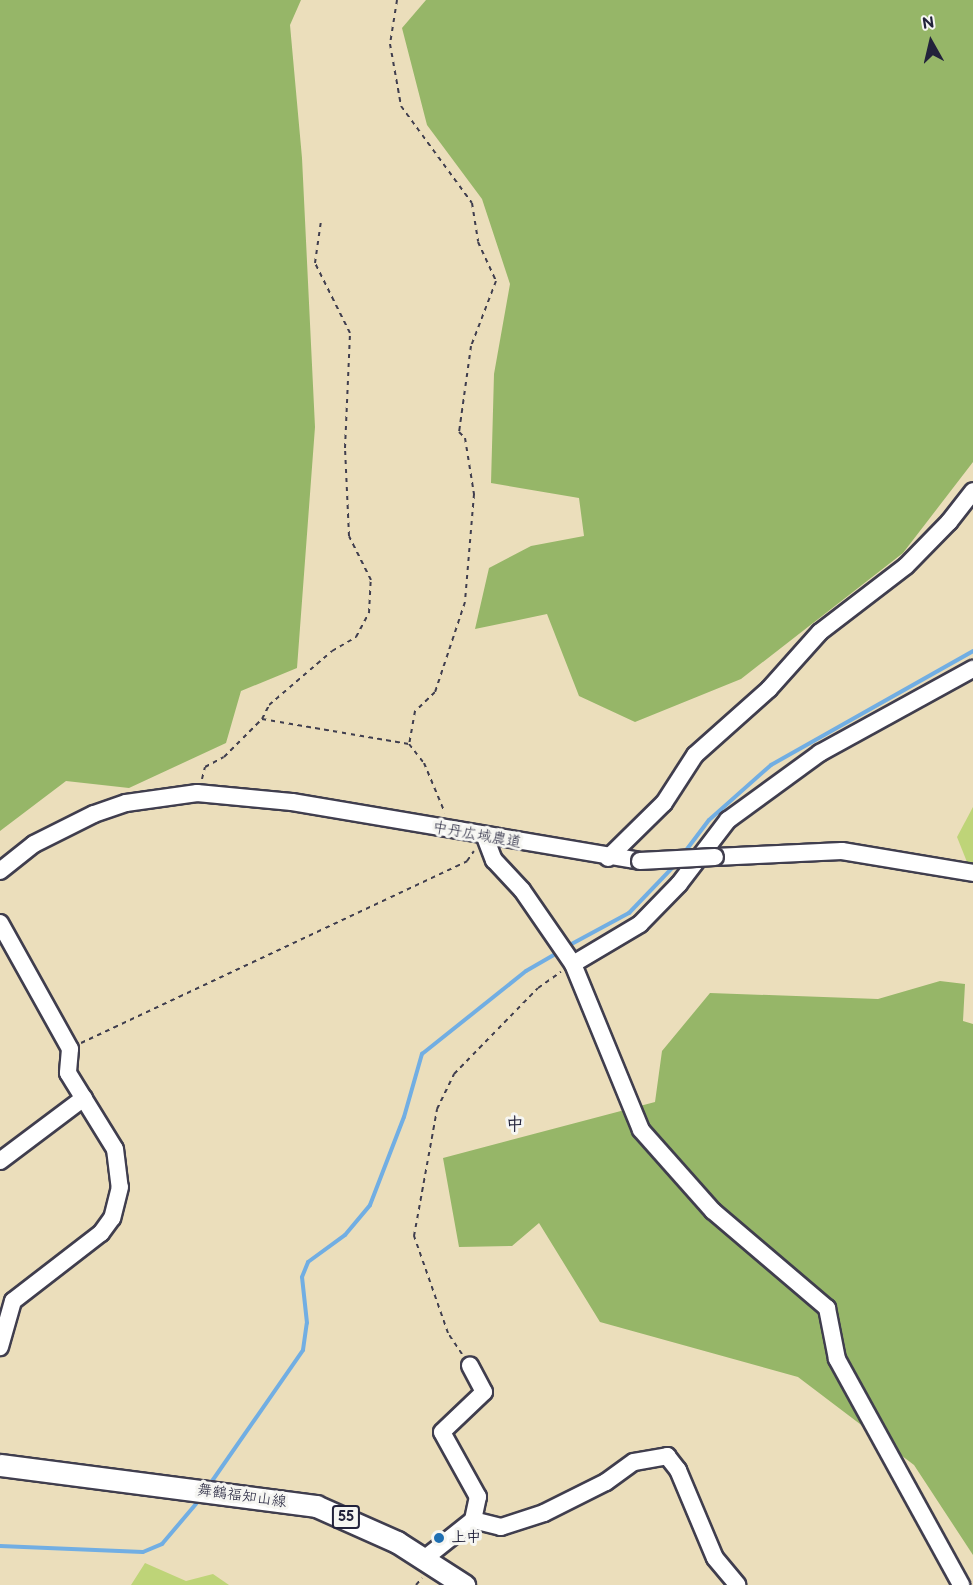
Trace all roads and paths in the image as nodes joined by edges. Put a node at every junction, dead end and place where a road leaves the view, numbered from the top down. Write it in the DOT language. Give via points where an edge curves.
graph roads {
  1 [pos="397,0"];
  2 [pos="321,221"];
  3 [pos="973,491"];
  4 [pos="973,669"];
  5 [pos="262,718"];
  6 [pos="409,744"];
  7 [pos="197,793"];
  8 [pos="448,830"];
  9 [pos="485,837"];
  10 [pos="608,858"];
  11 [pos="0,871"];
  12 [pos="973,873"];
  13 [pos="0,923"];
  14 [pos="573,964"];
  15 [pos="70,1048"];
  16 [pos="84,1098"];
  17 [pos="0,1161"];
  18 [pos="0,1347"];
  19 [pos="470,1366"];
  20 [pos="0,1465"];
  21 [pos="474,1520"];
  22 [pos="424,1559"];
  23 [pos="464,1585"];
  24 [pos="738,1585"];
  25 [pos="961,1585"];
  1 -- 6 [label="path" via="390,44 401,106 472,203 478,242 496,281 471,346 459,432 465,438 474,494 465,602 435,692 415,711"];
  2 -- 5 [label="path" via="315,263 350,333 345,448 349,536 371,580 369,613 356,637 332,651 269,705"];
  3 -- 10 [label="street" via="906,566 819,632 769,689 695,755 664,803"];
  4 -- 14 [label="street" via="820,753 728,820 680,884 640,924"];
  5 -- 6 [label="path"];
  5 -- 7 [label="path" via="224,758 205,767"];
  6 -- 8 [label="path" via="424,763 447,817"];
  7 -- 8 [label="street, 中丹広域農道" via="292,802"];
  7 -- 11 [label="street, 中丹広域農道" via="126,803 94,814 34,844"];
  8 -- 9 [label="street, 中丹広域農道"];
  9 -- 10 [label="street, 中丹広域農道"];
  9 -- 14 [label="street" via="494,860 522,890"];
  9 -- 15 [label="path" via="467,861"];
  10 -- 12 [label="street, 中丹広域農道, bridge" via="640,861 842,851"];
  13 -- 15 [label="street"];
  14 -- 19 [label="path" via="538,988 484,1041 454,1074 437,1109 414,1236 448,1333"];
  14 -- 25 [label="street" via="641,1130 713,1211 827,1308 837,1359"];
  15 -- 16 [label="street" via="68,1073"];
  16 -- 17 [label="street"];
  16 -- 18 [label="street" via="115,1149 120,1187 112,1218 100,1233 13,1301"];
  19 -- 21 [label="street" via="484,1392 442,1432 478,1497"];
  20 -- 22 [label="main road, 舞鶴福知山線 / 55" via="316,1506 356,1521"];
  21 -- 22 [label="street"];
  21 -- 24 [label="street" via="501,1527 544,1513 606,1482 633,1462 667,1455 678,1470 715,1558"];
  22 -- 23 [label="main road, 舞鶴福知山線 / 55"];
}
